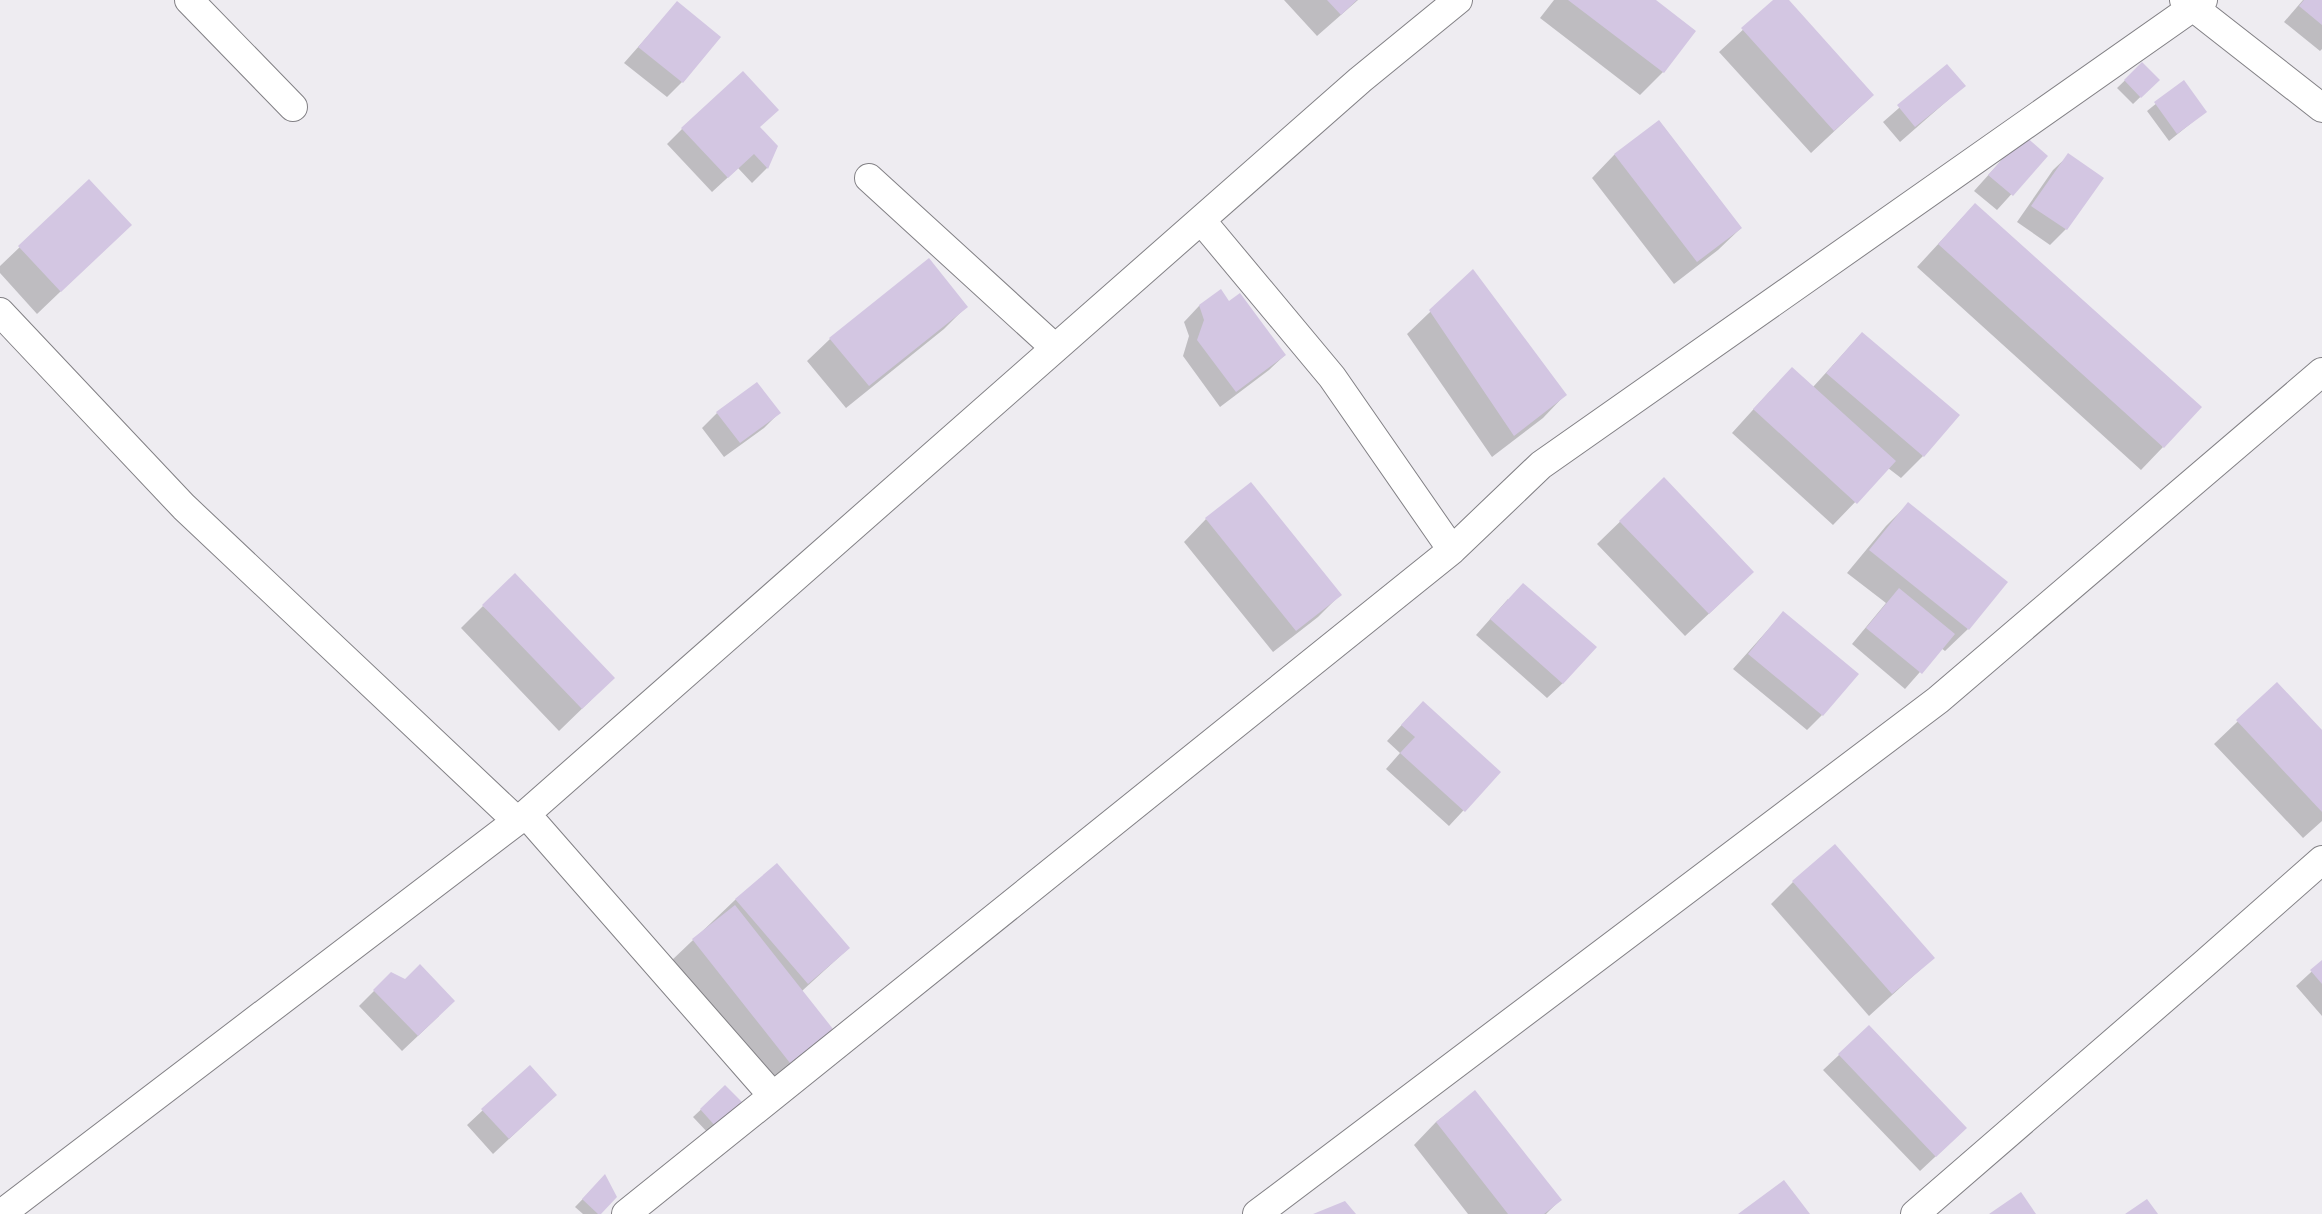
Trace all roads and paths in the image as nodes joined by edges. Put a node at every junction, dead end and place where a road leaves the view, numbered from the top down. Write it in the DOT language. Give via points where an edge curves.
graph roads {
  1 [pos="189,0"];
  2 [pos="1458,0"];
  3 [pos="2194,3"];
  4 [pos="293,107"];
  5 [pos="2322,108"];
  6 [pos="869,178"];
  7 [pos="1201,220"];
  8 [pos="0,312"];
  9 [pos="1055,348"];
  10 [pos="2322,372"];
  11 [pos="1452,550"];
  12 [pos="522,818"];
  13 [pos="2322,860"];
  14 [pos="772,1096"];
  15 [pos="2,1214"];
  16 [pos="626,1214"];
  17 [pos="1257,1214"];
  18 [pos="1915,1214"];
  1 -- 4 [label="street"];
  2 -- 7 [label="street" via="1360,80"];
  3 -- 5 [label="street"];
  3 -- 11 [label="street" via="1541,465"];
  6 -- 9 [label="street"];
  7 -- 9 [label="street"];
  7 -- 11 [label="street" via="1332,377"];
  8 -- 12 [label="street" via="184,507"];
  9 -- 12 [label="street"];
  10 -- 17 [label="street" via="1938,700"];
  11 -- 14 [label="street"];
  12 -- 14 [label="street"];
  12 -- 15 [label="street"];
  13 -- 18 [label="street"];
  14 -- 16 [label="street"];
}
